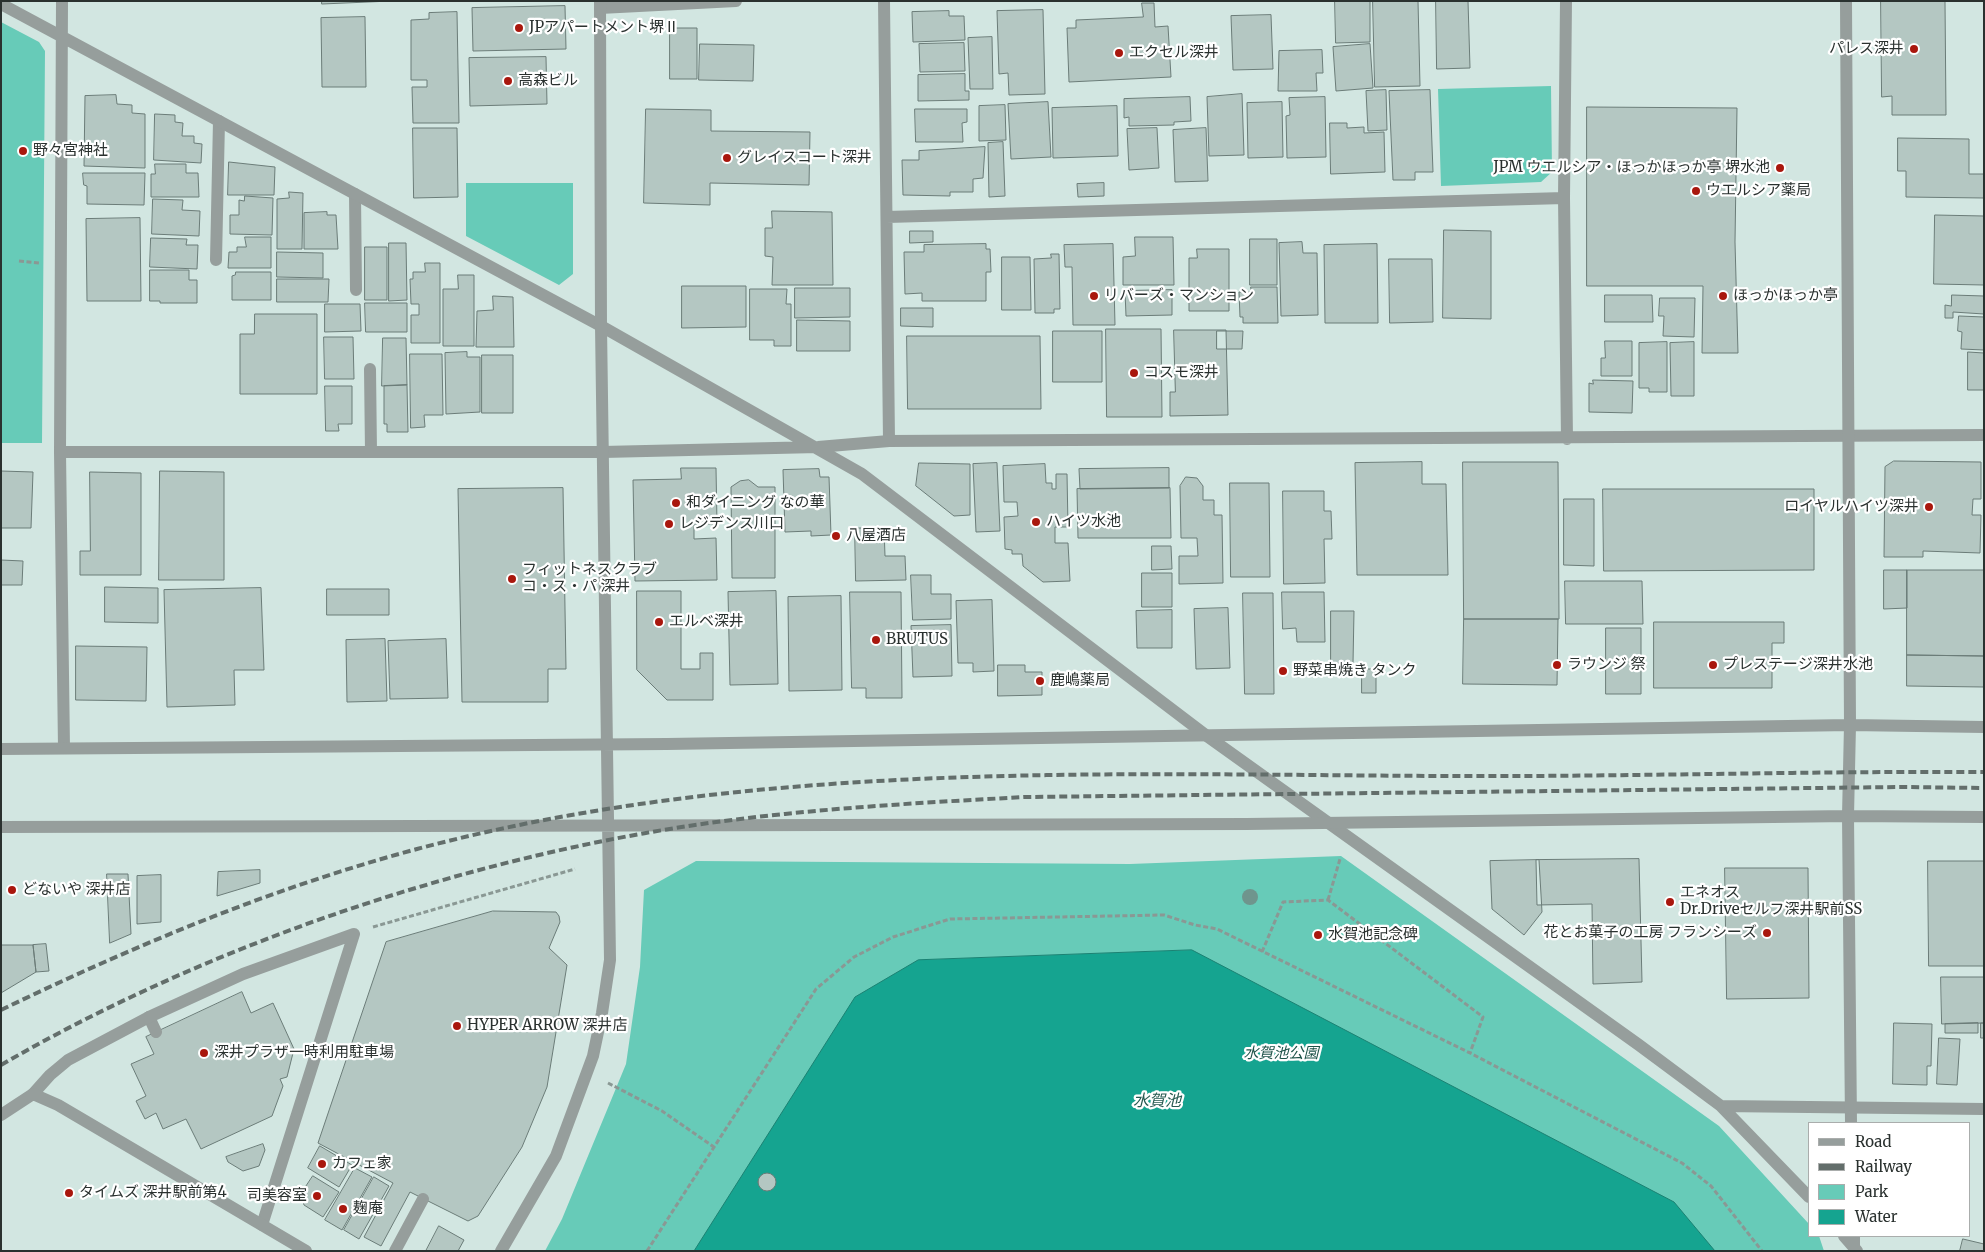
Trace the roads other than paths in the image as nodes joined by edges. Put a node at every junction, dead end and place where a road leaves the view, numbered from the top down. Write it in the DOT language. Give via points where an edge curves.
graph roads {
  1 [pos="62,1"];
  2 [pos="736,1"];
  3 [pos="884,1"];
  4 [pos="1566,1"];
  5 [pos="1846,1"];
  6 [pos="1,4"];
  7 [pos="600,5"];
  8 [pos="63,37"];
  9 [pos="219,121"];
  10 [pos="355,194"];
  11 [pos="1564,198"];
  12 [pos="887,217"];
  13 [pos="216,260"];
  14 [pos="356,290"];
  15 [pos="601,326"];
  16 [pos="370,369"];
  17 [pos="1984,435"];
  18 [pos="1849,437"];
  19 [pos="1568,439"];
  20 [pos="889,441"];
  21 [pos="818,447"];
  22 [pos="60,452"];
  23 [pos="371,452"];
  24 [pos="603,452"];
  25 [pos="1850,725"];
  26 [pos="1984,728"];
  27 [pos="1207,736"];
  28 [pos="607,744"];
  29 [pos="64,748"];
  30 [pos="1,749"];
  31 [pos="1848,816"];
  32 [pos="1984,817"];
  33 [pos="1327,823"];
  34 [pos="609,826"];
  35 [pos="1,827"];
  36 [pos="148,1017"];
  37 [pos="156,1032"];
  38 [pos="33,1094"];
  39 [pos="1721,1106"];
  40 [pos="1851,1108"];
  41 [pos="1984,1109"];
  42 [pos="1,1115"];
  43 [pos="1852,1122"];
  44 [pos="1808,1196"];
  45 [pos="423,1199"];
  46 [pos="262,1225"];
  47 [pos="1845,1237"];
  48 [pos="1855,1246"];
  49 [pos="306,1251"];
  50 [pos="395,1251"];
  51 [pos="501,1251"];
  1 -- 8 [label="street"];
  2 -- 7 [label="street"];
  3 -- 12 [label="street"];
  4 -- 11 [label="street"];
  5 -- 18 [label="street"];
  6 -- 8 [label="street"];
  7 -- 15 [label="street"];
  8 -- 9 [label="street"];
  8 -- 22 [label="street"];
  9 -- 10 [label="street"];
  9 -- 13 [label="street"];
  10 -- 14 [label="street"];
  10 -- 15 [label="street"];
  11 -- 12 [label="street"];
  11 -- 19 [label="street"];
  12 -- 20 [label="street"];
  15 -- 21 [label="street"];
  15 -- 24 [label="street"];
  16 -- 23 [label="street"];
  17 -- 18 [label="street"];
  18 -- 19 [label="street"];
  18 -- 25 [label="street"];
  19 -- 20 [label="street"];
  20 -- 21 [label="street"];
  21 -- 24 [label="street"];
  21 -- 27 [label="street" via="862,474"];
  22 -- 23 [label="street"];
  22 -- 29 [label="street"];
  23 -- 24 [label="street"];
  24 -- 28 [label="street"];
  25 -- 26 [label="street"];
  25 -- 27 [label="street"];
  25 -- 31 [label="street"];
  27 -- 28 [label="street"];
  27 -- 33 [label="street"];
  28 -- 29 [label="street"];
  28 -- 34 [label="street"];
  29 -- 30 [label="street"];
  31 -- 32 [label="street"];
  31 -- 33 [label="street"];
  31 -- 40 [label="street"];
  33 -- 34 [label="street"];
  33 -- 39 [label="street"];
  34 -- 35 [label="street"];
  34 -- 51 [label="street" via="610,960 593,1056 556,1156"];
  36 -- 37 [label="street"];
  36 -- 38 [label="street" via="68,1060"];
  36 -- 46 [label="street" via="243,974 354,934"];
  38 -- 42 [label="street"];
  38 -- 46 [label="street" via="58,1105"];
  39 -- 40 [label="street"];
  39 -- 44 [label="street"];
  40 -- 41 [label="street"];
  40 -- 43 [label="street"];
  45 -- 50 [label="street"];
  46 -- 49 [label="street"];
  47 -- 48 [label="street"];
}
